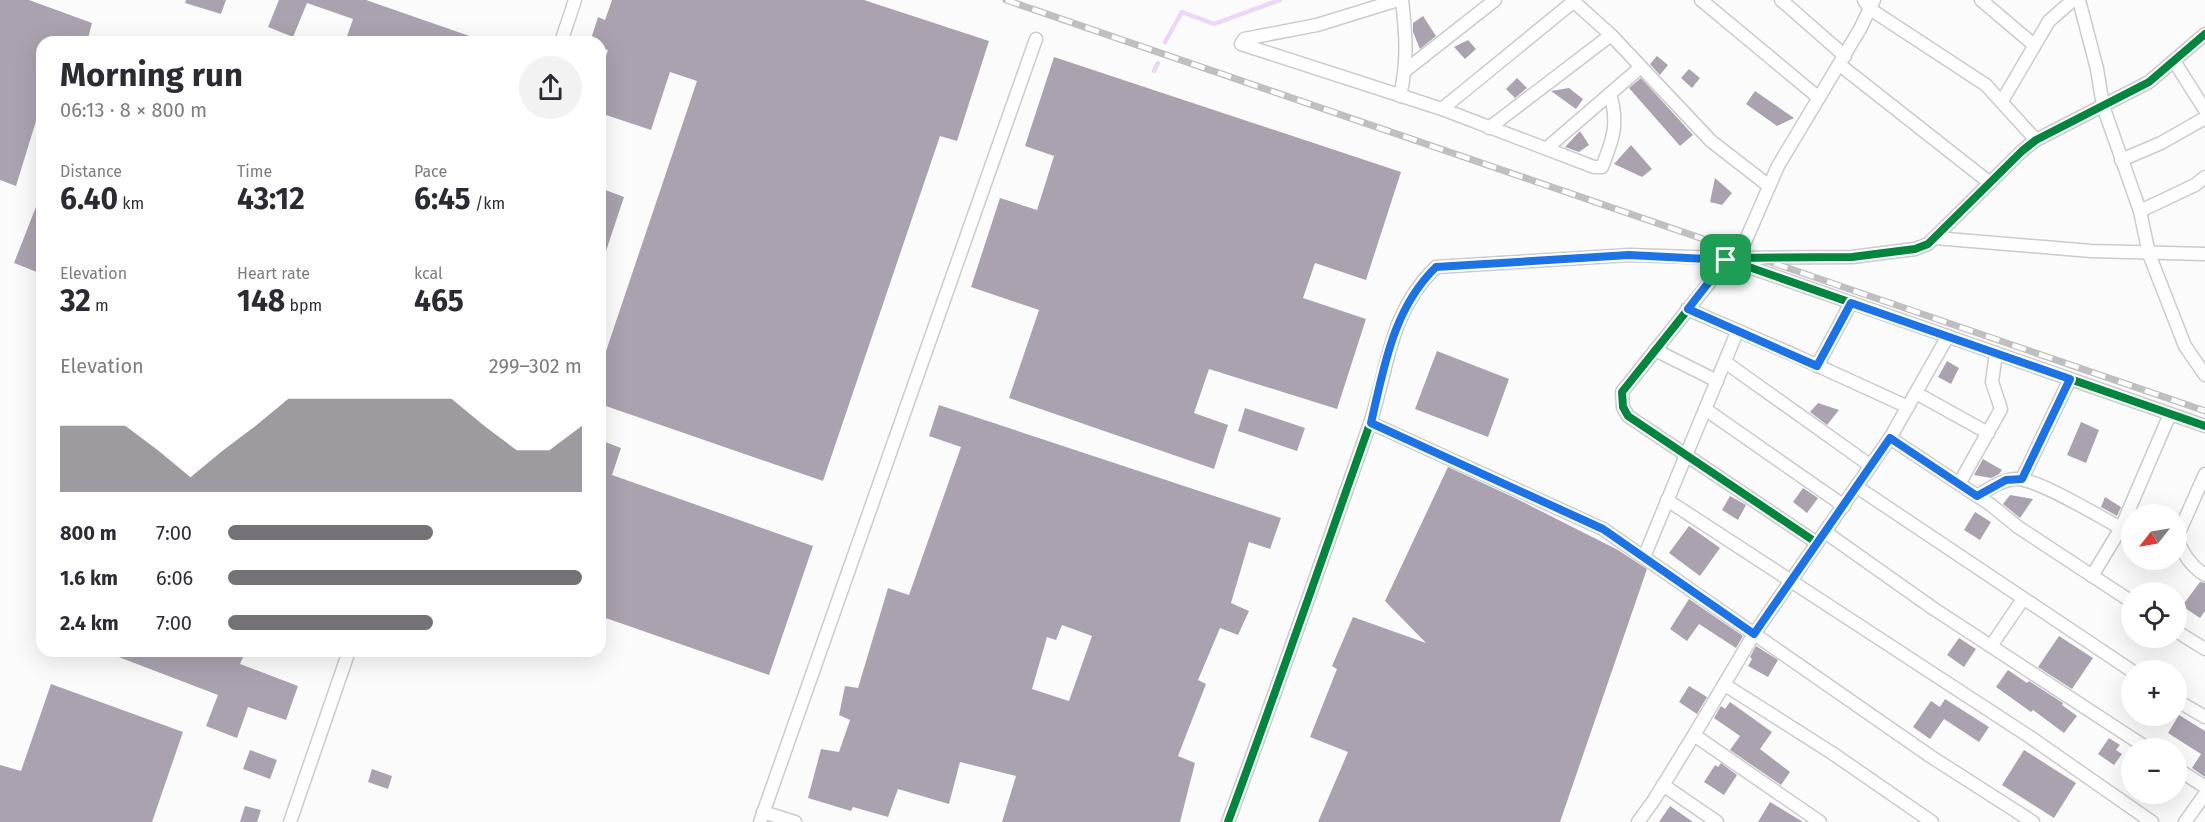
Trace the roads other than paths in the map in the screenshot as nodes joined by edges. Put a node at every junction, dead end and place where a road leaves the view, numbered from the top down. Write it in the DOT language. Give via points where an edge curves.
graph roads {
  1 [pos="575,0"];
  2 [pos="1400,0"];
  3 [pos="1495,0"];
  4 [pos="1701,0"];
  5 [pos="1781,0"];
  6 [pos="2073,0"];
  7 [pos="2079,0"];
  8 [pos="1573,1"];
  9 [pos="1988,2"];
  10 [pos="1869,3"];
  11 [pos="2205,34"];
  12 [pos="1611,35"];
  13 [pos="563,36"];
  14 [pos="1036,39"];
  15 [pos="2034,45"];
  16 [pos="1842,60"];
  17 [pos="2174,61"];
  18 [pos="1641,67"];
  19 [pos="1406,70"];
  20 [pos="1610,94"];
  21 [pos="1400,96"];
  22 [pos="1819,98"];
  23 [pos="2002,101"];
  24 [pos="2103,106"];
  25 [pos="1442,109"];
  26 [pos="2205,110"];
  27 [pos="2205,118"];
  28 [pos="1490,128"];
  29 [pos="2036,140"];
  30 [pos="1547,148"];
  31 [pos="2121,160"];
  32 [pos="2205,177"];
  33 [pos="1990,183"];
  34 [pos="1769,186"];
  35 [pos="2140,211"];
  36 [pos="1935,238"];
  37 [pos="2149,254"];
  38 [pos="2205,254"];
  39 [pos="1732,259"];
  40 [pos="1851,303"];
  41 [pos="1688,309"];
  42 [pos="1737,332"];
  43 [pos="1948,336"];
  44 [pos="1655,350"];
  45 [pos="1996,353"];
  46 [pos="1725,362"];
  47 [pos="1817,366"];
  48 [pos="2205,375"];
  49 [pos="2070,379"];
  50 [pos="1717,381"];
  51 [pos="1916,393"];
  52 [pos="1908,407"];
  53 [pos="1705,409"];
  54 [pos="2170,414"];
  55 [pos="1371,423"];
  56 [pos="2205,426"];
  57 [pos="1988,433"];
  58 [pos="1890,438"];
  59 [pos="1686,454"];
  60 [pos="1871,466"];
  61 [pos="2205,474"];
  62 [pos="2022,479"];
  63 [pos="1959,484"];
  64 [pos="1857,487"];
  65 [pos="1977,496"];
  66 [pos="1667,500"];
  67 [pos="2131,504"];
  68 [pos="1844,506"];
  69 [pos="2121,528"];
  70 [pos="1825,532"];
  71 [pos="1817,543"];
  72 [pos="1644,556"];
  73 [pos="2205,575"];
  74 [pos="2092,576"];
  75 [pos="1790,581"];
  76 [pos="2121,595"];
  77 [pos="2023,599"];
  78 [pos="1754,634"];
  79 [pos="2187,638"];
  80 [pos="1991,646"];
  81 [pos="2205,649"];
  82 [pos="347,657"];
  83 [pos="2121,664"];
  84 [pos="1725,685"];
  85 [pos="2187,706"];
  86 [pos="2205,717"];
  87 [pos="1694,735"];
  88 [pos="2132,738"];
  89 [pos="2187,775"];
  90 [pos="1663,785"];
  91 [pos="2205,787"];
  92 [pos="2205,794"];
  93 [pos="762,817"];
  94 [pos="290,822"];
  95 [pos="795,822"];
  96 [pos="1228,822"];
  97 [pos="1638,822"];
  98 [pos="1717,822"];
  99 [pos="1820,822"];
  100 [pos="1932,822"];
  101 [pos="2033,822"];
  102 [pos="2152,822"];
  103 [pos="2185,822"];
  1 -- 13 [label="street"];
  2 -- 19 [label="street"];
  2 -- 21 [label="street" via="1317,25 1244,39 1240,44"];
  3 -- 19 [label="street"];
  4 -- 22 [label="street"];
  5 -- 16 [label="street"];
  6 -- 15 [label="street" via="2049,21"];
  7 -- 24 [label="street"];
  8 -- 12 [label="street"];
  8 -- 25 [label="street"];
  9 -- 15 [label="street"];
  10 -- 16 [label="street"];
  10 -- 23 [label="street" via="1986,85"];
  11 -- 17 [label="street"];
  12 -- 18 [label="street"];
  12 -- 28 [label="street"];
  14 -- 93 [label="street"];
  15 -- 23 [label="street"];
  16 -- 22 [label="street"];
  16 -- 33 [label="street"];
  17 -- 24 [label="street" via="2149,82"];
  17 -- 26 [label="street"];
  18 -- 20 [label="street"];
  18 -- 34 [label="street" via="1711,141"];
  19 -- 21 [label="street"];
  20 -- 30 [label="street"];
  20 -- 30 [label="street" via="1615,126 1602,167 1594,168"];
  21 -- 25 [label="street"];
  22 -- 34 [label="street"];
  23 -- 29 [label="street"];
  24 -- 29 [label="street"];
  24 -- 31 [label="street"];
  25 -- 28 [label="street"];
  27 -- 31 [label="street"];
  28 -- 30 [label="street"];
  29 -- 33 [label="street"];
  31 -- 35 [label="street"];
  32 -- 35 [label="street"];
  33 -- 36 [label="street"];
  34 -- 39 [label="street"];
  35 -- 37 [label="street"];
  36 -- 37 [label="street"];
  36 -- 39 [label="street" via="1915,249 1852,257"];
  37 -- 38 [label="street"];
  37 -- 48 [label="street" via="2185,346"];
  39 -- 40 [label="street"];
  39 -- 41 [label="street"];
  39 -- 55 [label="street" via="1629,255 1436,267 1410,297 1394,335"];
  40 -- 43 [label="street"];
  40 -- 47 [label="street"];
  41 -- 42 [label="street"];
  41 -- 44 [label="street"];
  42 -- 46 [label="street"];
  42 -- 47 [label="street"];
  43 -- 45 [label="street"];
  43 -- 51 [label="street"];
  44 -- 50 [label="street"];
  44 -- 59 [label="street" via="1622,392 1623,407 1628,416"];
  45 -- 49 [label="street"];
  45 -- 57 [label="street" via="1992,382 2001,409"];
  46 -- 50 [label="street"];
  46 -- 60 [label="street"];
  47 -- 52 [label="street"];
  49 -- 54 [label="street"];
  49 -- 62 [label="street"];
  50 -- 53 [label="street"];
  51 -- 52 [label="street"];
  51 -- 57 [label="street"];
  52 -- 58 [label="street"];
  53 -- 59 [label="street"];
  53 -- 68 [label="street"];
  54 -- 56 [label="street"];
  54 -- 67 [label="street"];
  55 -- 72 [label="street" via="1603,529"];
  55 -- 96 [label="street"];
  57 -- 63 [label="street"];
  58 -- 60 [label="street"];
  58 -- 63 [label="street"];
  59 -- 66 [label="street"];
  59 -- 71 [label="street"];
  60 -- 64 [label="street"];
  61 -- 73 [label="street" via="2177,537 2189,559"];
  62 -- 65 [label="street" via="2006,480"];
  62 -- 69 [label="street"];
  63 -- 65 [label="street"];
  64 -- 68 [label="street"];
  64 -- 77 [label="street"];
  65 -- 74 [label="street"];
  66 -- 72 [label="street"];
  66 -- 75 [label="street"];
  68 -- 70 [label="street"];
  69 -- 74 [label="street"];
  70 -- 71 [label="street"];
  70 -- 80 [label="street"];
  71 -- 75 [label="street"];
  72 -- 78 [label="street"];
  74 -- 76 [label="street"];
  75 -- 78 [label="street"];
  75 -- 102 [label="street" via="2030,737"];
  77 -- 80 [label="street"];
  77 -- 83 [label="street"];
  78 -- 84 [label="street"];
  78 -- 101 [label="street"];
  79 -- 81 [label="street"];
  80 -- 88 [label="street"];
  82 -- 94 [label="street"];
  84 -- 87 [label="street"];
  84 -- 100 [label="street"];
  85 -- 86 [label="street"];
  87 -- 90 [label="street"];
  87 -- 99 [label="street"];
  89 -- 91 [label="street"];
  90 -- 97 [label="street"];
  90 -- 98 [label="street"];
  92 -- 103 [label="street"];
  93 -- 95 [label="street"];
}
